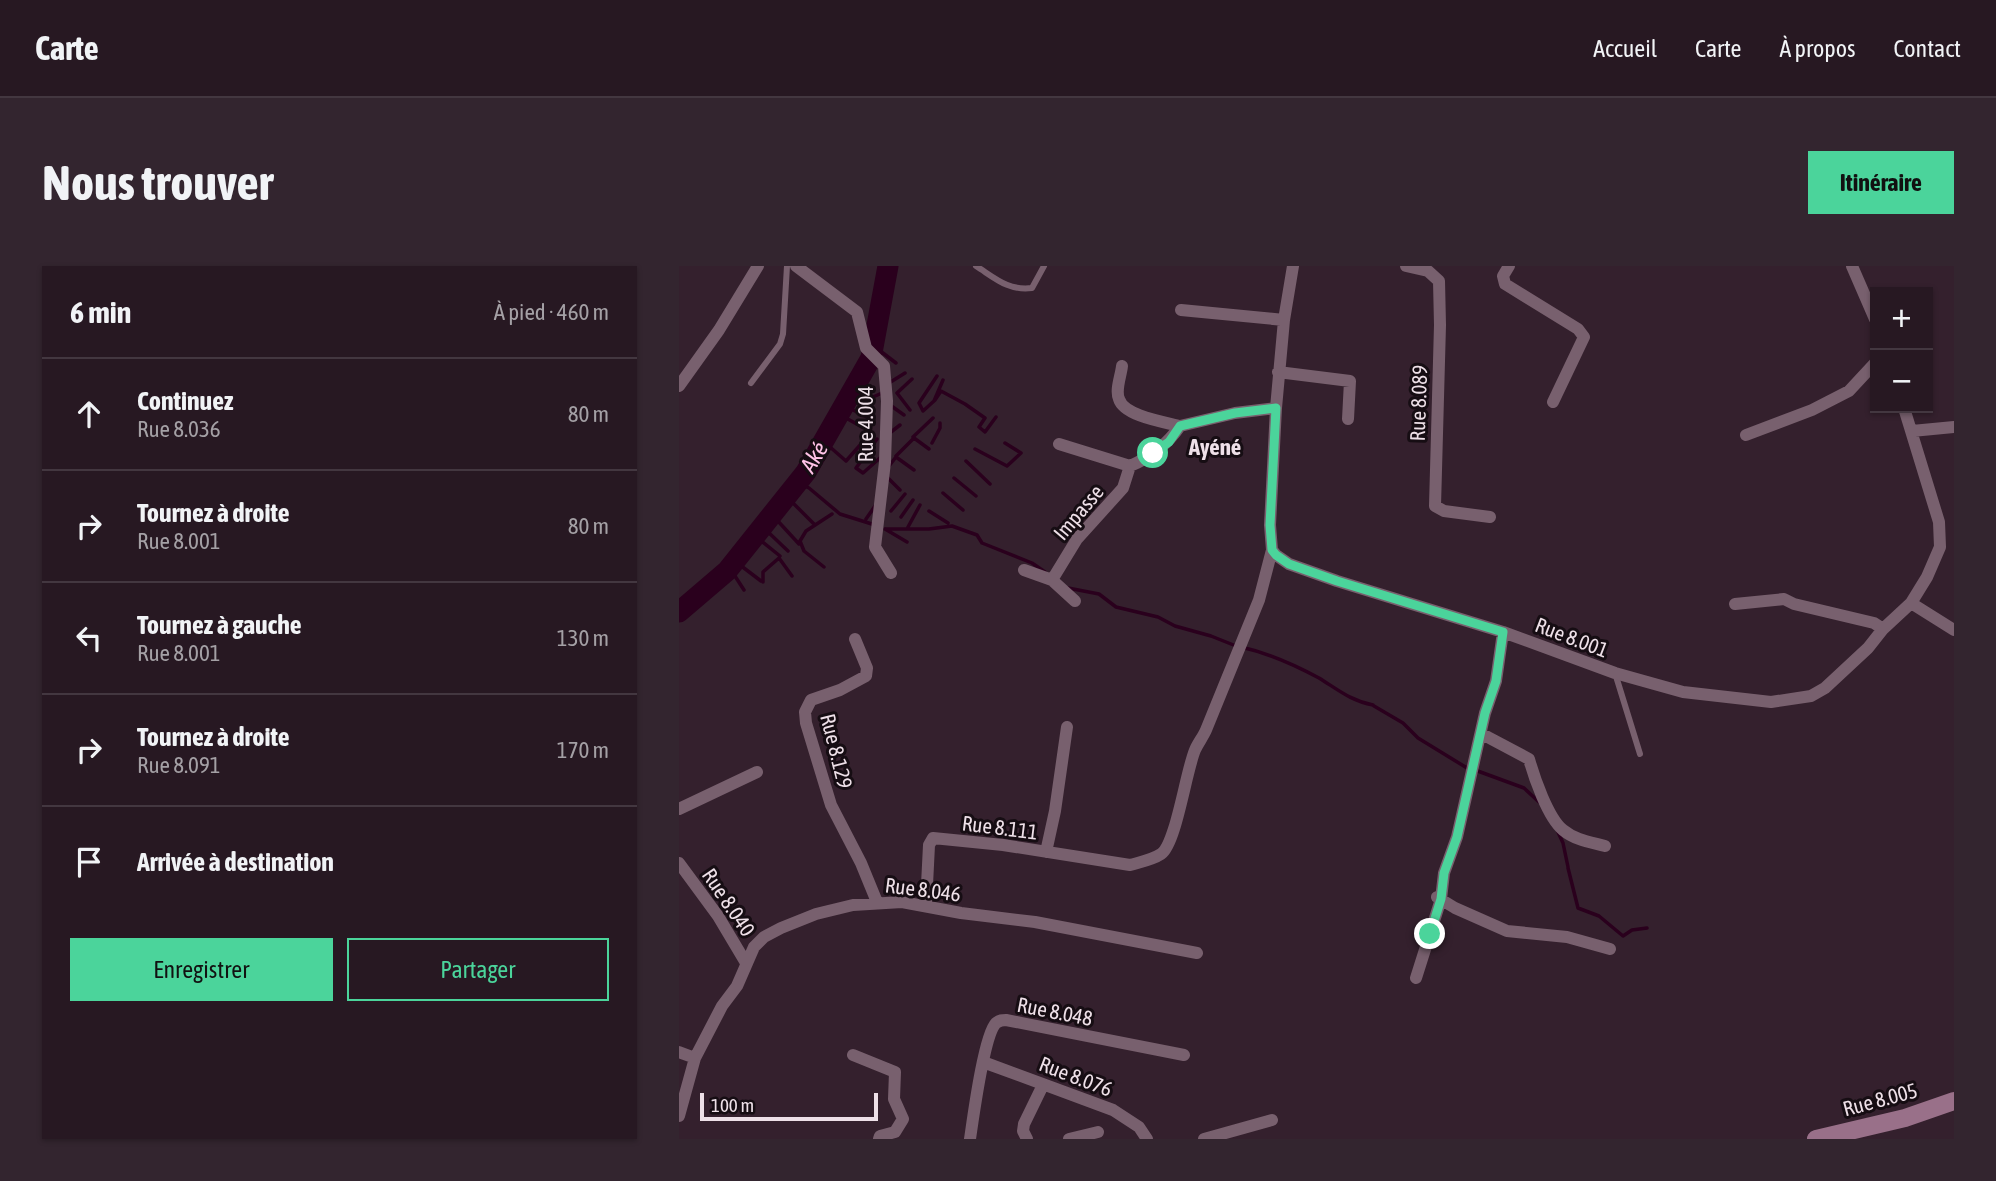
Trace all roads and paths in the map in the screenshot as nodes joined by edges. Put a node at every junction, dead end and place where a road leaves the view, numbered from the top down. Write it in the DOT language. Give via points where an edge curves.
graph roads {
  1 [pos="758,266"];
  2 [pos="787,266"];
  3 [pos="796,266"];
  4 [pos="976,266"];
  5 [pos="1044,266"];
  6 [pos="1293,266"];
  7 [pos="1406,266"];
  8 [pos="1509,266"];
  9 [pos="1852,266"];
  10 [pos="1870,307"];
  11 [pos="1181,310"];
  12 [pos="1284,320"];
  13 [pos="1122,366"];
  14 [pos="1870,368"];
  15 [pos="1278,372"];
  16 [pos="751,383"];
  17 [pos="679,386"];
  18 [pos="1553,402"];
  19 [pos="1276,408"];
  20 [pos="1906,413"];
  21 [pos="1348,419"];
  22 [pos="1180,426"];
  23 [pos="1954,427"];
  24 [pos="1912,431"];
  25 [pos="1746,435"];
  26 [pos="1059,444"];
  27 [pos="1130,466"];
  28 [pos="1490,517"];
  29 [pos="1272,550"];
  30 [pos="1024,570"];
  31 [pos="891,573"];
  32 [pos="1052,580"];
  33 [pos="1075,601"];
  34 [pos="1912,603"];
  35 [pos="1735,604"];
  36 [pos="1883,629"];
  37 [pos="1954,630"];
  38 [pos="1503,632"];
  39 [pos="855,639"];
  40 [pos="1615,673"];
  41 [pos="1067,727"];
  42 [pos="1482,734"];
  43 [pos="1640,754"];
  44 [pos="757,772"];
  45 [pos="679,809"];
  46 [pos="1605,846"];
  47 [pos="1046,852"];
  48 [pos="679,863"];
  49 [pos="1437,897"];
  50 [pos="877,902"];
  51 [pos="926,905"];
  52 [pos="1610,949"];
  53 [pos="1197,953"];
  54 [pos="746,963"];
  55 [pos="1416,978"];
  56 [pos="679,1052"];
  57 [pos="853,1055"];
  58 [pos="1184,1055"];
  59 [pos="695,1058"];
  60 [pos="983,1062"];
  61 [pos="1043,1085"];
  62 [pos="1954,1101"];
  63 [pos="679,1116"];
  64 [pos="1272,1120"];
  65 [pos="1098,1132"];
  66 [pos="879,1139"];
  67 [pos="969,1139"];
  68 [pos="1027,1139"];
  69 [pos="1069,1139"];
  70 [pos="1147,1139"];
  71 [pos="1204,1139"];
  72 [pos="1816,1139"];
  1 -- 17 [label="street"];
  2 -- 16 [label="lane" via="780,344"];
  3 -- 31 [label="street, Rue 4.004" via="857,312 866,348 884,366 885,462 875,547"];
  4 -- 5 [label="lane" via="1013,289 1032,288"];
  6 -- 12 [label="street"];
  7 -- 28 [label="street, Rue 8.089" via="1428,271 1439,282 1435,506"];
  8 -- 18 [label="street" via="1503,276 1505,284 1584,337"];
  9 -- 10 [label="street"];
  11 -- 12 [label="street"];
  12 -- 15 [label="street"];
  13 -- 22 [label="street" via="1118,391 1126,409"];
  14 -- 25 [label="street" via="1849,391"];
  15 -- 19 [label="street"];
  15 -- 21 [label="street" via="1350,381"];
  19 -- 22 [label="street"];
  19 -- 29 [label="street"];
  20 -- 24 [label="street, Rue 8.001"];
  22 -- 27 [label="street" via="1169,442"];
  23 -- 24 [label="street"];
  24 -- 34 [label="street, Rue 8.001" via="1939,522 1940,547"];
  26 -- 27 [label="street"];
  27 -- 32 [label="street, Impasse" via="1123,488 1077,539"];
  29 -- 38 [label="street, Rue 8.001" via="1289,564 1325,577"];
  29 -- 47 [label="street, Rue 8.111" via="1259,600 1195,749 1172,840 1162,854 1130,865"];
  30 -- 32 [label="street"];
  32 -- 33 [label="street"];
  34 -- 36 [label="street, Rue 8.001"];
  34 -- 37 [label="street"];
  35 -- 36 [label="street" via="1784,599"];
  36 -- 40 [label="street, Rue 8.001" via="1825,688 1796,700 1752,702 1683,692"];
  38 -- 40 [label="street, Rue 8.001"];
  38 -- 42 [label="street"];
  39 -- 50 [label="street, Rue 8.129" via="866,676 811,700 805,712 831,805"];
  40 -- 43 [label="lane"];
  41 -- 47 [label="street"];
  42 -- 46 [label="street" via="1529,759 1537,785 1561,829"];
  42 -- 49 [label="street"];
  44 -- 45 [label="street"];
  47 -- 51 [label="street, Rue 8.111" via="933,838"];
  48 -- 54 [label="street, Rue 8.040"];
  49 -- 52 [label="street" via="1507,931 1567,937"];
  49 -- 55 [label="street"];
  50 -- 51 [label="street, Rue 8.046"];
  50 -- 54 [label="street, Rue 8.046" via="816,914 781,928 754,947"];
  51 -- 53 [label="street, Rue 8.046"];
  54 -- 59 [label="street, Rue 8.046"];
  56 -- 59 [label="street"];
  57 -- 66 [label="street" via="895,1072 894,1099 903,1119 895,1132"];
  58 -- 60 [label="street, Rue 8.048" via="1006,1020 995,1025"];
  59 -- 63 [label="street, Rue 8.046"];
  60 -- 61 [label="street, Rue 8.076"];
  60 -- 67 [label="street, Rue 8.048"];
  61 -- 68 [label="street" via="1024,1124"];
  61 -- 70 [label="street, Rue 8.076" via="1113,1110"];
  62 -- 72 [label="street, Rue 8.005"];
  64 -- 71 [label="street"];
  65 -- 69 [label="street"];
}
